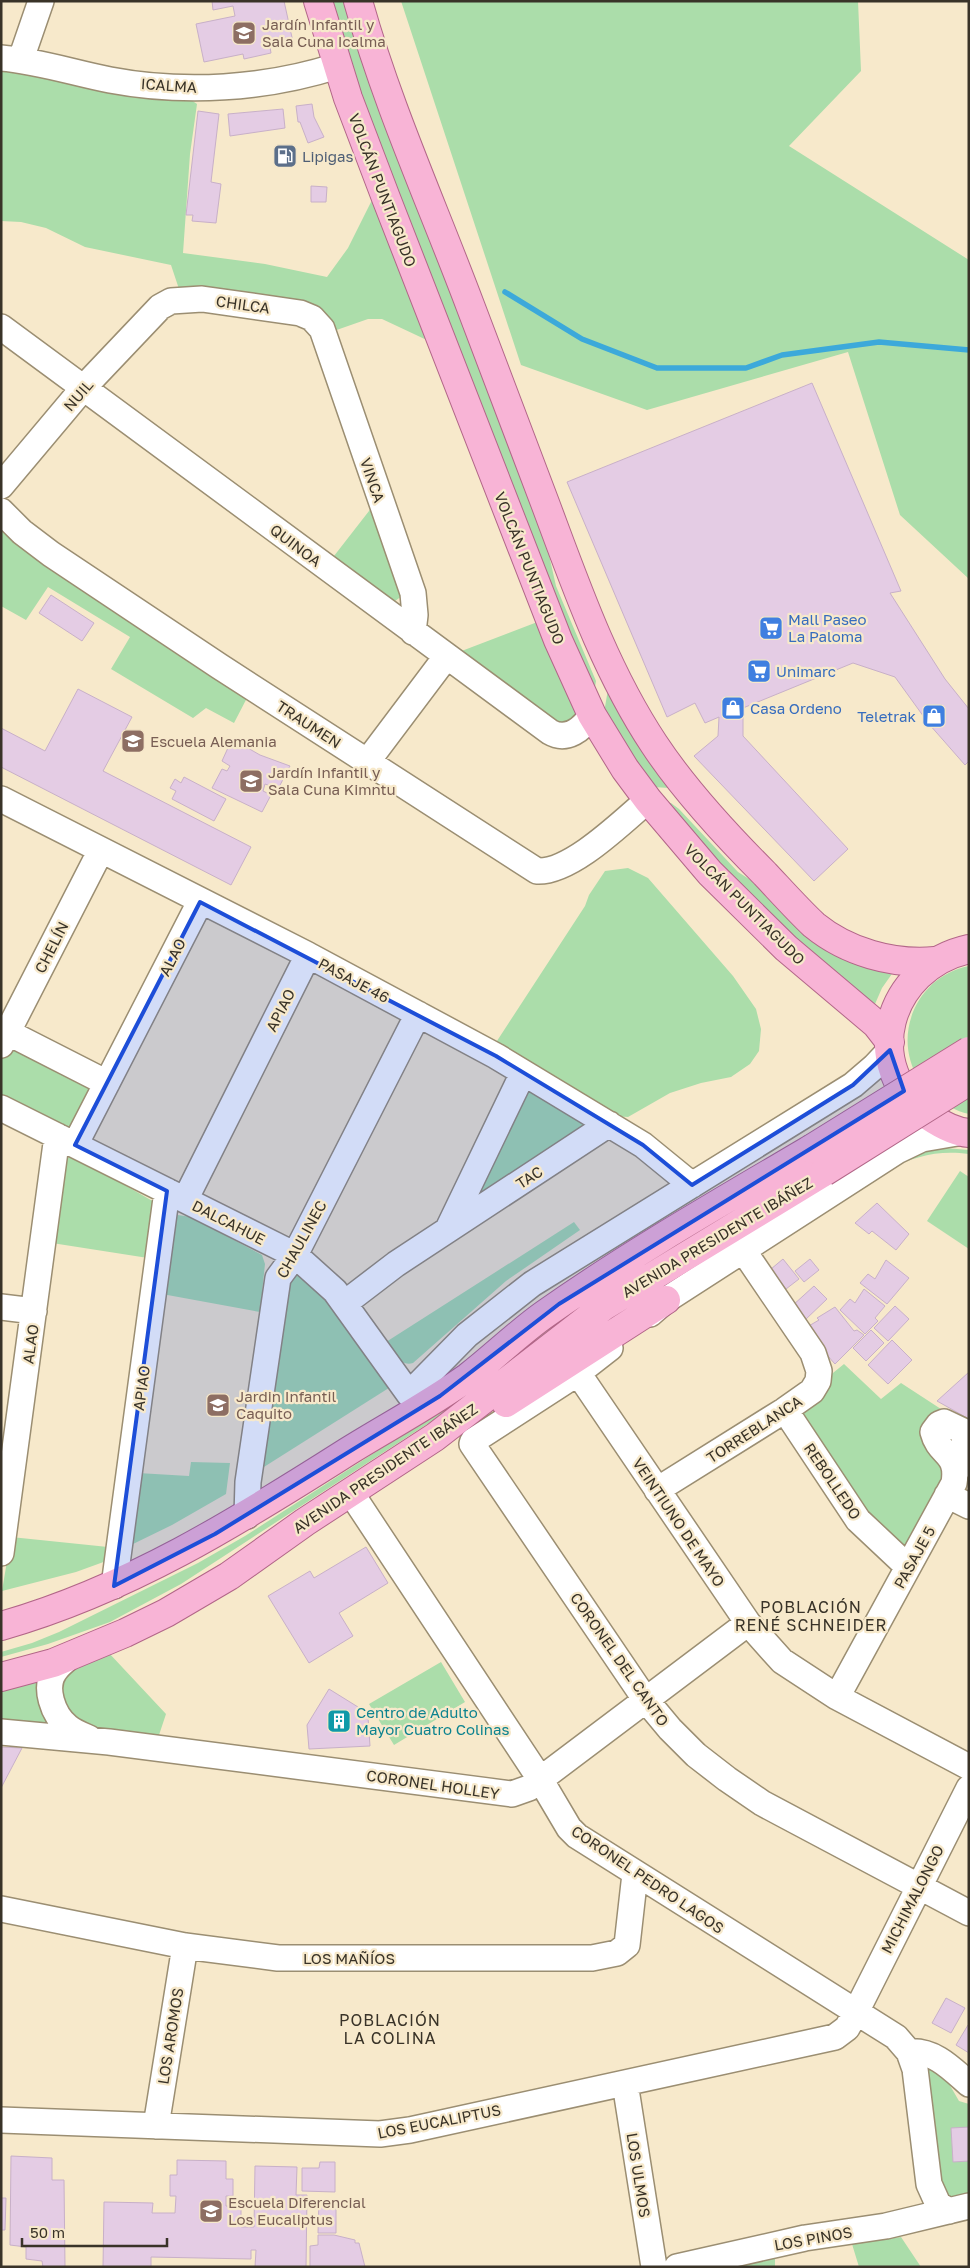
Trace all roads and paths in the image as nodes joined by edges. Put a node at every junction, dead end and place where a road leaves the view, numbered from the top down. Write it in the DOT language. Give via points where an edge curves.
graph roads {
  1 [pos="41,1"];
  2 [pos="318,1"];
  3 [pos="358,1"];
  4 [pos="11,58"];
  5 [pos="337,66"];
  6 [pos="160,307"];
  7 [pos="1,326"];
  8 [pos="322,329"];
  9 [pos="85,386"];
  10 [pos="1,486"];
  11 [pos="1,511"];
  12 [pos="413,632"];
  13 [pos="602,648"];
  14 [pos="446,657"];
  15 [pos="592,715"];
  16 [pos="367,762"];
  17 [pos="1,798"];
  18 [pos="648,800"];
  19 [pos="698,800"];
  20 [pos="101,850"];
  21 [pos="200,902"];
  22 [pos="969,949"];
  23 [pos="308,955"];
  24 [pos="935,961"];
  25 [pos="418,1014"];
  26 [pos="3,1036"];
  27 [pos="890,1046"];
  28 [pos="969,1051"];
  29 [pos="524,1073"];
  30 [pos="969,1082"];
  31 [pos="107,1083"];
  32 [pos="1,1108"];
  33 [pos="609,1124"];
  34 [pos="966,1132"];
  35 [pos="66,1140"];
  36 [pos="692,1185"];
  37 [pos="176,1195"];
  38 [pos="448,1229"];
  39 [pos="743,1250"];
  40 [pos="295,1255"];
  41 [pos="666,1300"];
  42 [pos="345,1303"];
  43 [pos="1,1307"];
  44 [pos="34,1311"];
  45 [pos="578,1373"];
  46 [pos="409,1394"];
  47 [pos="785,1410"];
  48 [pos="376,1434"];
  49 [pos="435,1437"];
  50 [pos="472,1442"];
  51 [pos="956,1472"];
  52 [pos="657,1490"];
  53 [pos="351,1492"];
  54 [pos="958,1501"];
  55 [pos="247,1516"];
  56 [pos="1,1553"];
  57 [pos="908,1567"];
  58 [pos="114,1586"];
  59 [pos="748,1624"];
  60 [pos="1,1626"];
  61 [pos="69,1657"];
  62 [pos="1,1677"];
  63 [pos="837,1697"];
  64 [pos="645,1699"];
  65 [pos="1,1732"];
  66 [pos="94,1740"];
  67 [pos="969,1767"];
  68 [pos="540,1779"];
  69 [pos="969,1788"];
  70 [pos="635,1874"];
  71 [pos="918,1887"];
  72 [pos="1,1909"];
  73 [pos="969,1913"];
  74 [pos="184,1946"];
  75 [pos="856,2012"];
  76 [pos="909,2052"];
  77 [pos="625,2083"];
  78 [pos="969,2084"];
  79 [pos="1,2120"];
  80 [pos="156,2126"];
  81 [pos="959,2209"];
  82 [pos="654,2267"];
  83 [pos="678,2267"];
  1 -- 4 [label="street"];
  2 -- 5 [label="main road, VOLCÁN PUNTIAGUDO"];
  3 -- 13 [label="main road" via="388,96"];
  4 -- 5 [label="street, ICALMA" via="111,80 199,87 270,81"];
  5 -- 15 [label="main road, VOLCÁN PUNTIAGUDO" via="489,465 558,640"];
  6 -- 8 [label="street, CHILCA" via="184,299 235,303 300,313 312,318"];
  6 -- 9 [label="street, NUIL"];
  7 -- 9 [label="street, QUINOA"];
  8 -- 12 [label="street, VINCA" via="413,593"];
  9 -- 10 [label="street, NUIL"];
  9 -- 12 [label="street, QUINOA"];
  11 -- 16 [label="street, TRAUMEN" via="43,549"];
  12 -- 14 [label="street, QUINOA"];
  13 -- 15 [label="main road" via="599,698"];
  13 -- 19 [label="main road" via="654,744"];
  14 -- 15 [label="street, QUINOA" via="555,735 578,731"];
  14 -- 16 [label="street"];
  15 -- 18 [label="main road, VOLCÁN PUNTIAGUDO"];
  16 -- 18 [label="street, TRAUMEN" via="537,871 557,869 580,855"];
  17 -- 20 [label="street, PASAJE 46"];
  18 -- 19 [label="main road" via="672,796"];
  18 -- 27 [label="main road, VOLCÁN PUNTIAGUDO" via="710,872 786,948 876,1024"];
  19 -- 24 [label="main road" via="814,925 837,941 886,958"];
  20 -- 21 [label="street, PASAJE 46"];
  20 -- 26 [label="street, CHELÍN"];
  21 -- 23 [label="street, PASAJE 46"];
  21 -- 31 [label="street, ALAO"];
  22 -- 24 [label="main road, AVENIDA PRESIDENTE IBÁÑEZ"];
  23 -- 25 [label="street, PASAJE 46"];
  23 -- 37 [label="street, APIAO"];
  24 -- 27 [label="main road, AVENIDA PRESIDENTE IBÁÑEZ" via="911,982 902,995 891,1026"];
  25 -- 29 [label="street, PASAJE 46"];
  25 -- 40 [label="street, CHAULINEC"];
  26 -- 31 [label="street"];
  27 -- 34 [label="main road, AVENIDA PRESIDENTE IBÁÑEZ" via="895,1072 906,1093 940,1124"];
  27 -- 36 [label="street" via="874,1067 853,1085"];
  28 -- 48 [label="main road, AVENIDA PRESIDENTE IBÁÑEZ, bridge" via="559,1304 440,1396"];
  29 -- 33 [label="street, PASAJE 46"];
  29 -- 38 [label="street, TAC"];
  30 -- 49 [label="main road, AVENIDA PRESIDENTE IBÁÑEZ, bridge" via="604,1306"];
  31 -- 35 [label="street, ALAO"];
  32 -- 35 [label="street, DALCAHUE"];
  33 -- 36 [label="street, PASAJE 46" via="643,1145"];
  33 -- 38 [label="street, TAC"];
  34 -- 39 [label="street, AVENIDA PRESIDENTE IBÁÑEZ" via="922,1139 897,1150"];
  35 -- 37 [label="street, DALCAHUE"];
  35 -- 44 [label="street, ALAO"];
  36 -- 46 [label="street" via="532,1284 467,1336"];
  37 -- 40 [label="street, DALCAHUE"];
  37 -- 58 [label="street, APIAO"];
  38 -- 42 [label="street, TAC"];
  39 -- 41 [label="street, AVENIDA PRESIDENTE IBÁÑEZ"];
  39 -- 47 [label="street, TORREBLANCA" via="818,1362 816,1388"];
  40 -- 42 [label="street, DALCAHUE"];
  40 -- 55 [label="street, CHAULINEC" via="283,1269 275,1288 248,1482"];
  41 -- 45 [label="street, AVENIDA PRESIDENTE IBÁÑEZ"];
  41 -- 49 [label="main road" via="506,1402"];
  42 -- 46 [label="street, DALCAHUE"];
  43 -- 44 [label="street"];
  44 -- 56 [label="street, ALAO"];
  45 -- 50 [label="street, AVENIDA PRESIDENTE IBÁÑEZ"];
  45 -- 52 [label="street, VEINTIUNO DE MAYO"];
  46 -- 48 [label="main road"];
  47 -- 52 [label="street, TORREBLANCA"];
  47 -- 57 [label="street, REBOLLEDO" via="858,1520"];
  48 -- 55 [label="main road, AVENIDA PRESIDENTE IBÁÑEZ"];
  49 -- 53 [label="main road, AVENIDA PRESIDENTE IBÁÑEZ"];
  50 -- 64 [label="street, CORONEL DEL CANTO"];
  51 -- 54 [label="street, PASAJE 5" via="954,1483"];
  52 -- 59 [label="street, VEINTIUNO DE MAYO"];
  53 -- 61 [label="main road, AVENIDA PRESIDENTE IBÁÑEZ" via="211,1587 157,1617"];
  53 -- 68 [label="street, CORONEL PEDRO LAGOS"];
  54 -- 57 [label="street, PASAJE 5"];
  55 -- 58 [label="main road, AVENIDA PRESIDENTE IBÁÑEZ"];
  57 -- 63 [label="street, PASAJE 5"];
  58 -- 60 [label="main road, AVENIDA PRESIDENTE IBÁÑEZ"];
  59 -- 63 [label="street, VEINTIUNO DE MAYO" via="782,1661"];
  59 -- 64 [label="street, CORONEL HOLLEY"];
  61 -- 62 [label="main road, AVENIDA PRESIDENTE IBÁÑEZ"];
  61 -- 66 [label="street, CORONEL HOLLEY" via="52,1677 50,1696 68,1727"];
  63 -- 67 [label="street, VEINTIUNO DE MAYO"];
  64 -- 68 [label="street, CORONEL HOLLEY"];
  64 -- 71 [label="street, CORONEL DEL CANTO" via="676,1736 727,1779 802,1826"];
  65 -- 66 [label="street, CORONEL HOLLEY"];
  66 -- 68 [label="street, CORONEL HOLLEY" via="498,1793 521,1792"];
  68 -- 70 [label="street, CORONEL PEDRO LAGOS" via="569,1828"];
  69 -- 71 [label="street, MICHIMALONGO"];
  70 -- 74 [label="street, LOS MAÑÍOS" via="627,1945 623,1950 605,1956 278,1958"];
  70 -- 75 [label="street, CORONEL PEDRO LAGOS"];
  71 -- 73 [label="street, CORONEL DEL CANTO"];
  71 -- 75 [label="street, MICHIMALONGO"];
  72 -- 74 [label="street, LOS MAÑÍOS"];
  74 -- 80 [label="street, LOS AROMOS"];
  75 -- 76 [label="street, CORONEL PEDRO LAGOS" via="896,2037"];
  75 -- 77 [label="street, LOS EUCALIPTUS" via="847,2028 835,2037"];
  76 -- 78 [label="street" via="933,2055"];
  76 -- 81 [label="street, CORONEL PEDRO LAGOS" via="916,2069 929,2184 938,2204"];
  77 -- 80 [label="street, LOS EUCALIPTUS" via="380,2134"];
  77 -- 82 [label="street, LOS ULMOS"];
  79 -- 80 [label="street, LOS EUCALIPTUS"];
  81 -- 83 [label="street, LOS PINOS" via="886,2226 805,2238"];
}
